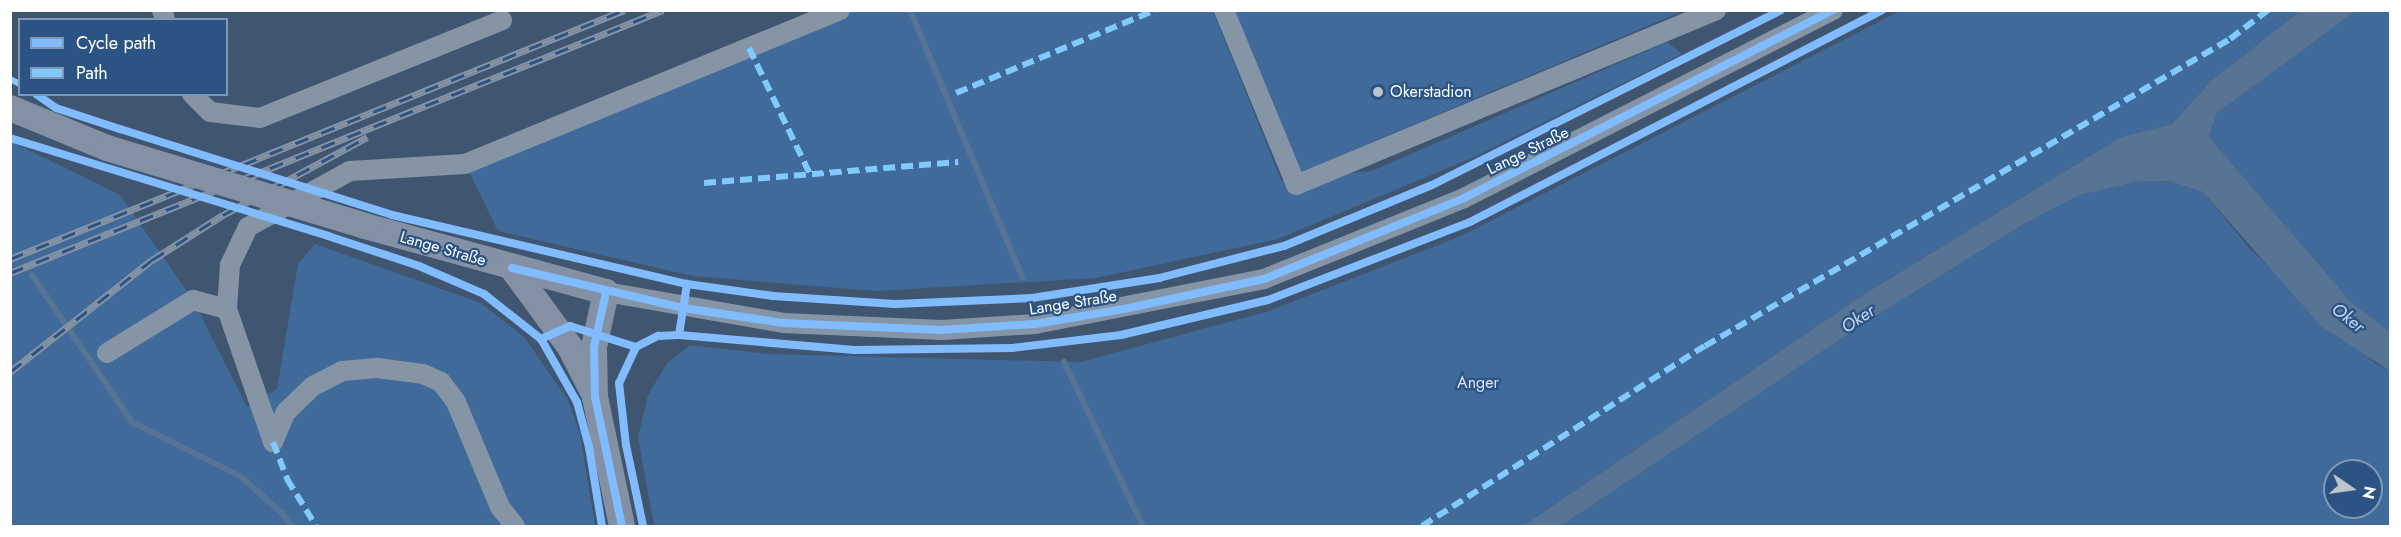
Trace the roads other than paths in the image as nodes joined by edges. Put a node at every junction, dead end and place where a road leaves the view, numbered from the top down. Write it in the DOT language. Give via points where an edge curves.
graph roads {
  1 [pos="840,10"];
  2 [pos="1224,10"];
  3 [pos="1716,10"];
  4 [pos="1833,10"];
  5 [pos="502,20"];
  6 [pos="194,96"];
  7 [pos="10,108"];
  8 [pos="512,268"];
  9 [pos="606,292"];
  10 [pos="227,309"];
  11 [pos="106,353"];
  12 [pos="595,397"];
  13 [pos="514,526"];
  14 [pos="622,526"];
  1 -- 10 [label="street" via="465,164 350,171 248,226 230,265"];
  2 -- 3 [label="street" via="1296,185"];
  4 -- 9 [label="street, Lange Straße" via="1464,198 1264,279 1035,324 942,330 783,323"];
  5 -- 6 [label="street" via="260,118 210,112"];
  7 -- 8 [label="main road, Lange Straße, bridge" via="107,148"];
  8 -- 9 [label="main road, Lange Straße"];
  8 -- 12 [label="main road" via="570,347"];
  9 -- 12 [label="main road" via="594,347"];
  10 -- 11 [label="street" via="193,300"];
  10 -- 13 [label="street" via="273,442 286,412 312,386 342,371 377,368 423,374 441,382 456,402 500,507"];
  12 -- 14 [label="main road"];
}
